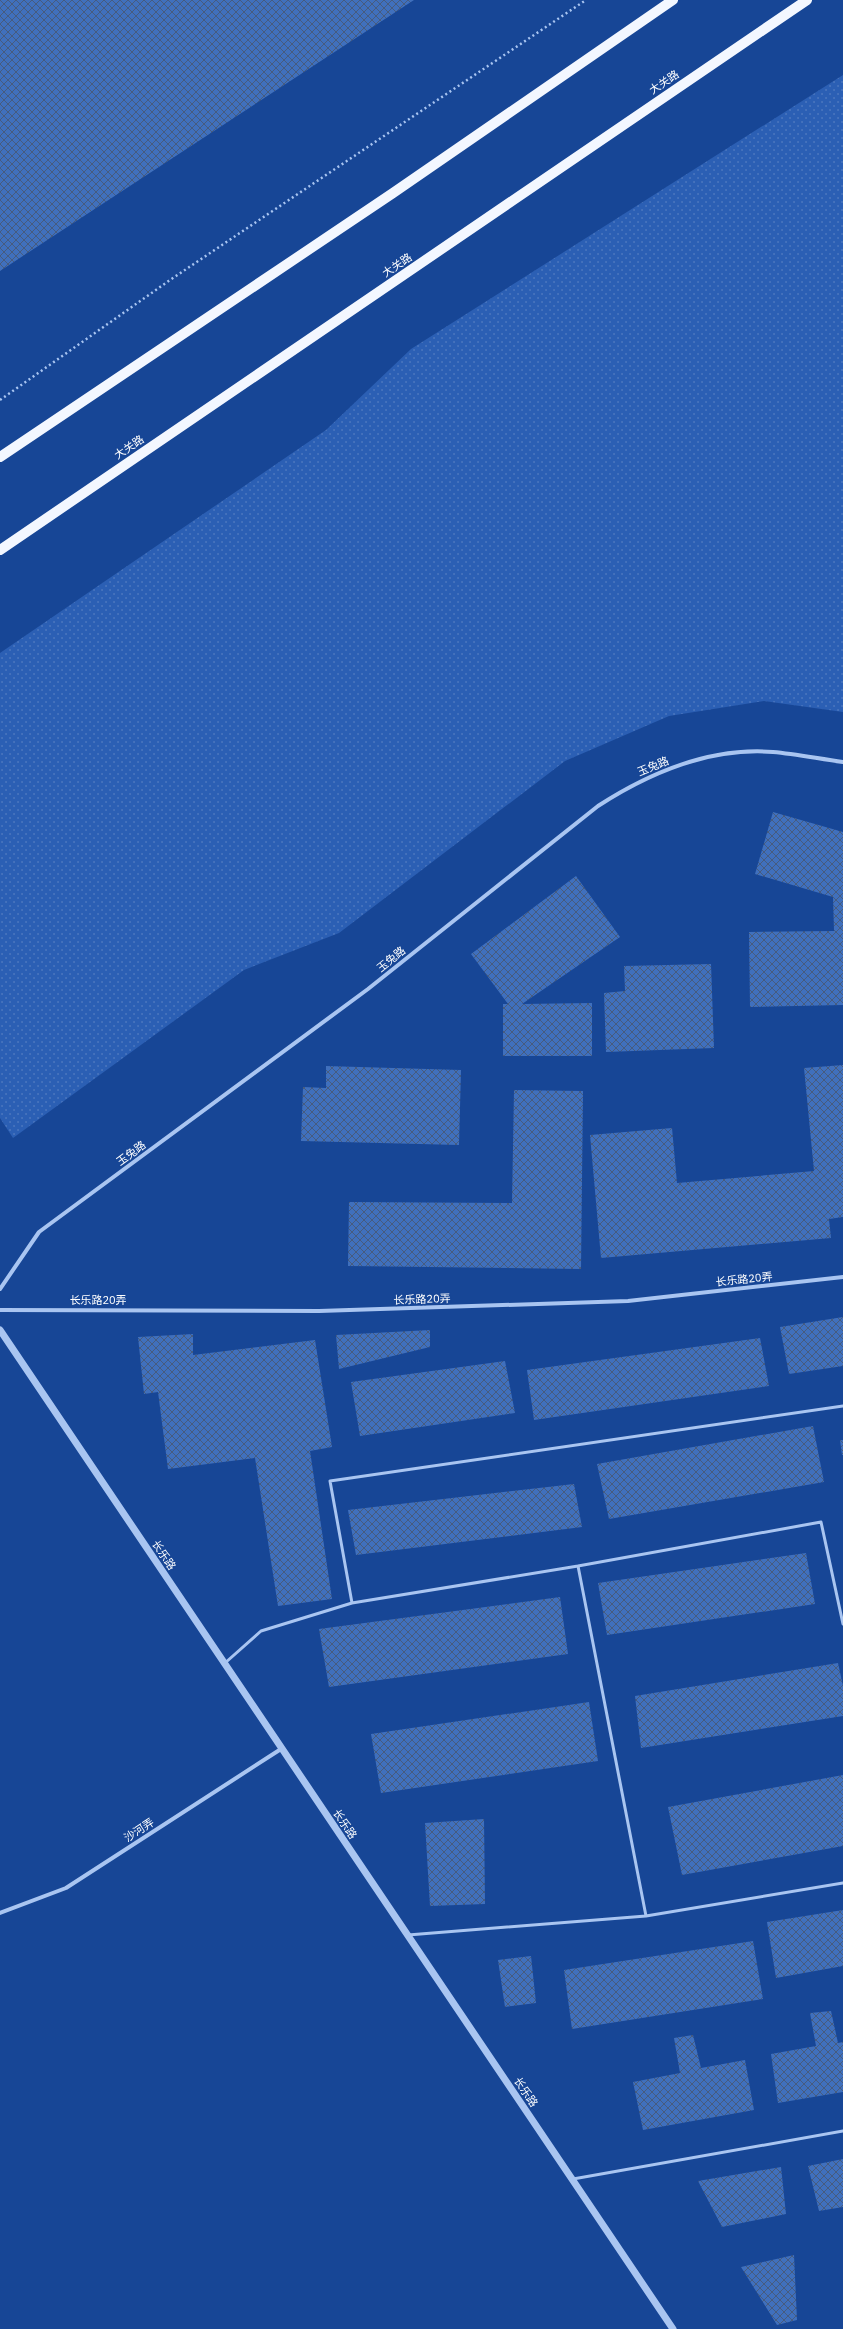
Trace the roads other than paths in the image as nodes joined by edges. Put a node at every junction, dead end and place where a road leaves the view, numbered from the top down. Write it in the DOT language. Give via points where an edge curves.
graph roads {
  1 [pos="673,0"];
  2 [pos="807,0"];
  3 [pos="0,457"];
  4 [pos="0,550"];
  5 [pos="843,762"];
  6 [pos="843,1278"];
  7 [pos="0,1289"];
  8 [pos="0,1310"];
  9 [pos="0,1330"];
  10 [pos="843,1406"];
  11 [pos="578,1566"];
  12 [pos="352,1603"];
  13 [pos="843,1624"];
  14 [pos="223,1664"];
  15 [pos="281,1749"];
  16 [pos="843,1883"];
  17 [pos="0,1913"];
  18 [pos="646,1916"];
  19 [pos="406,1935"];
  20 [pos="843,2131"];
  21 [pos="572,2179"];
  22 [pos="673,2329"];
  1 -- 3 [label="main road" via="386,198"];
  2 -- 4 [label="main road, 大关路"];
  5 -- 7 [label="street, 玉兔路" via="772,752 713,755 659,772 625,788 598,806 368,989 39,1232"];
  6 -- 8 [label="street, 长乐路20弄" via="620,1301 319,1311"];
  9 -- 14 [label="street, 长乐路"];
  10 -- 12 [label="lane" via="330,1481"];
  11 -- 12 [label="lane"];
  11 -- 13 [label="lane" via="821,1522"];
  11 -- 18 [label="lane"];
  12 -- 14 [label="lane" via="261,1631"];
  14 -- 15 [label="street, 长乐路"];
  15 -- 17 [label="street, 沙河弄" via="66,1888"];
  15 -- 19 [label="street, 长乐路"];
  16 -- 18 [label="lane"];
  18 -- 19 [label="lane"];
  19 -- 21 [label="street, 长乐路"];
  20 -- 21 [label="lane"];
  21 -- 22 [label="street, 长乐路"];
}
